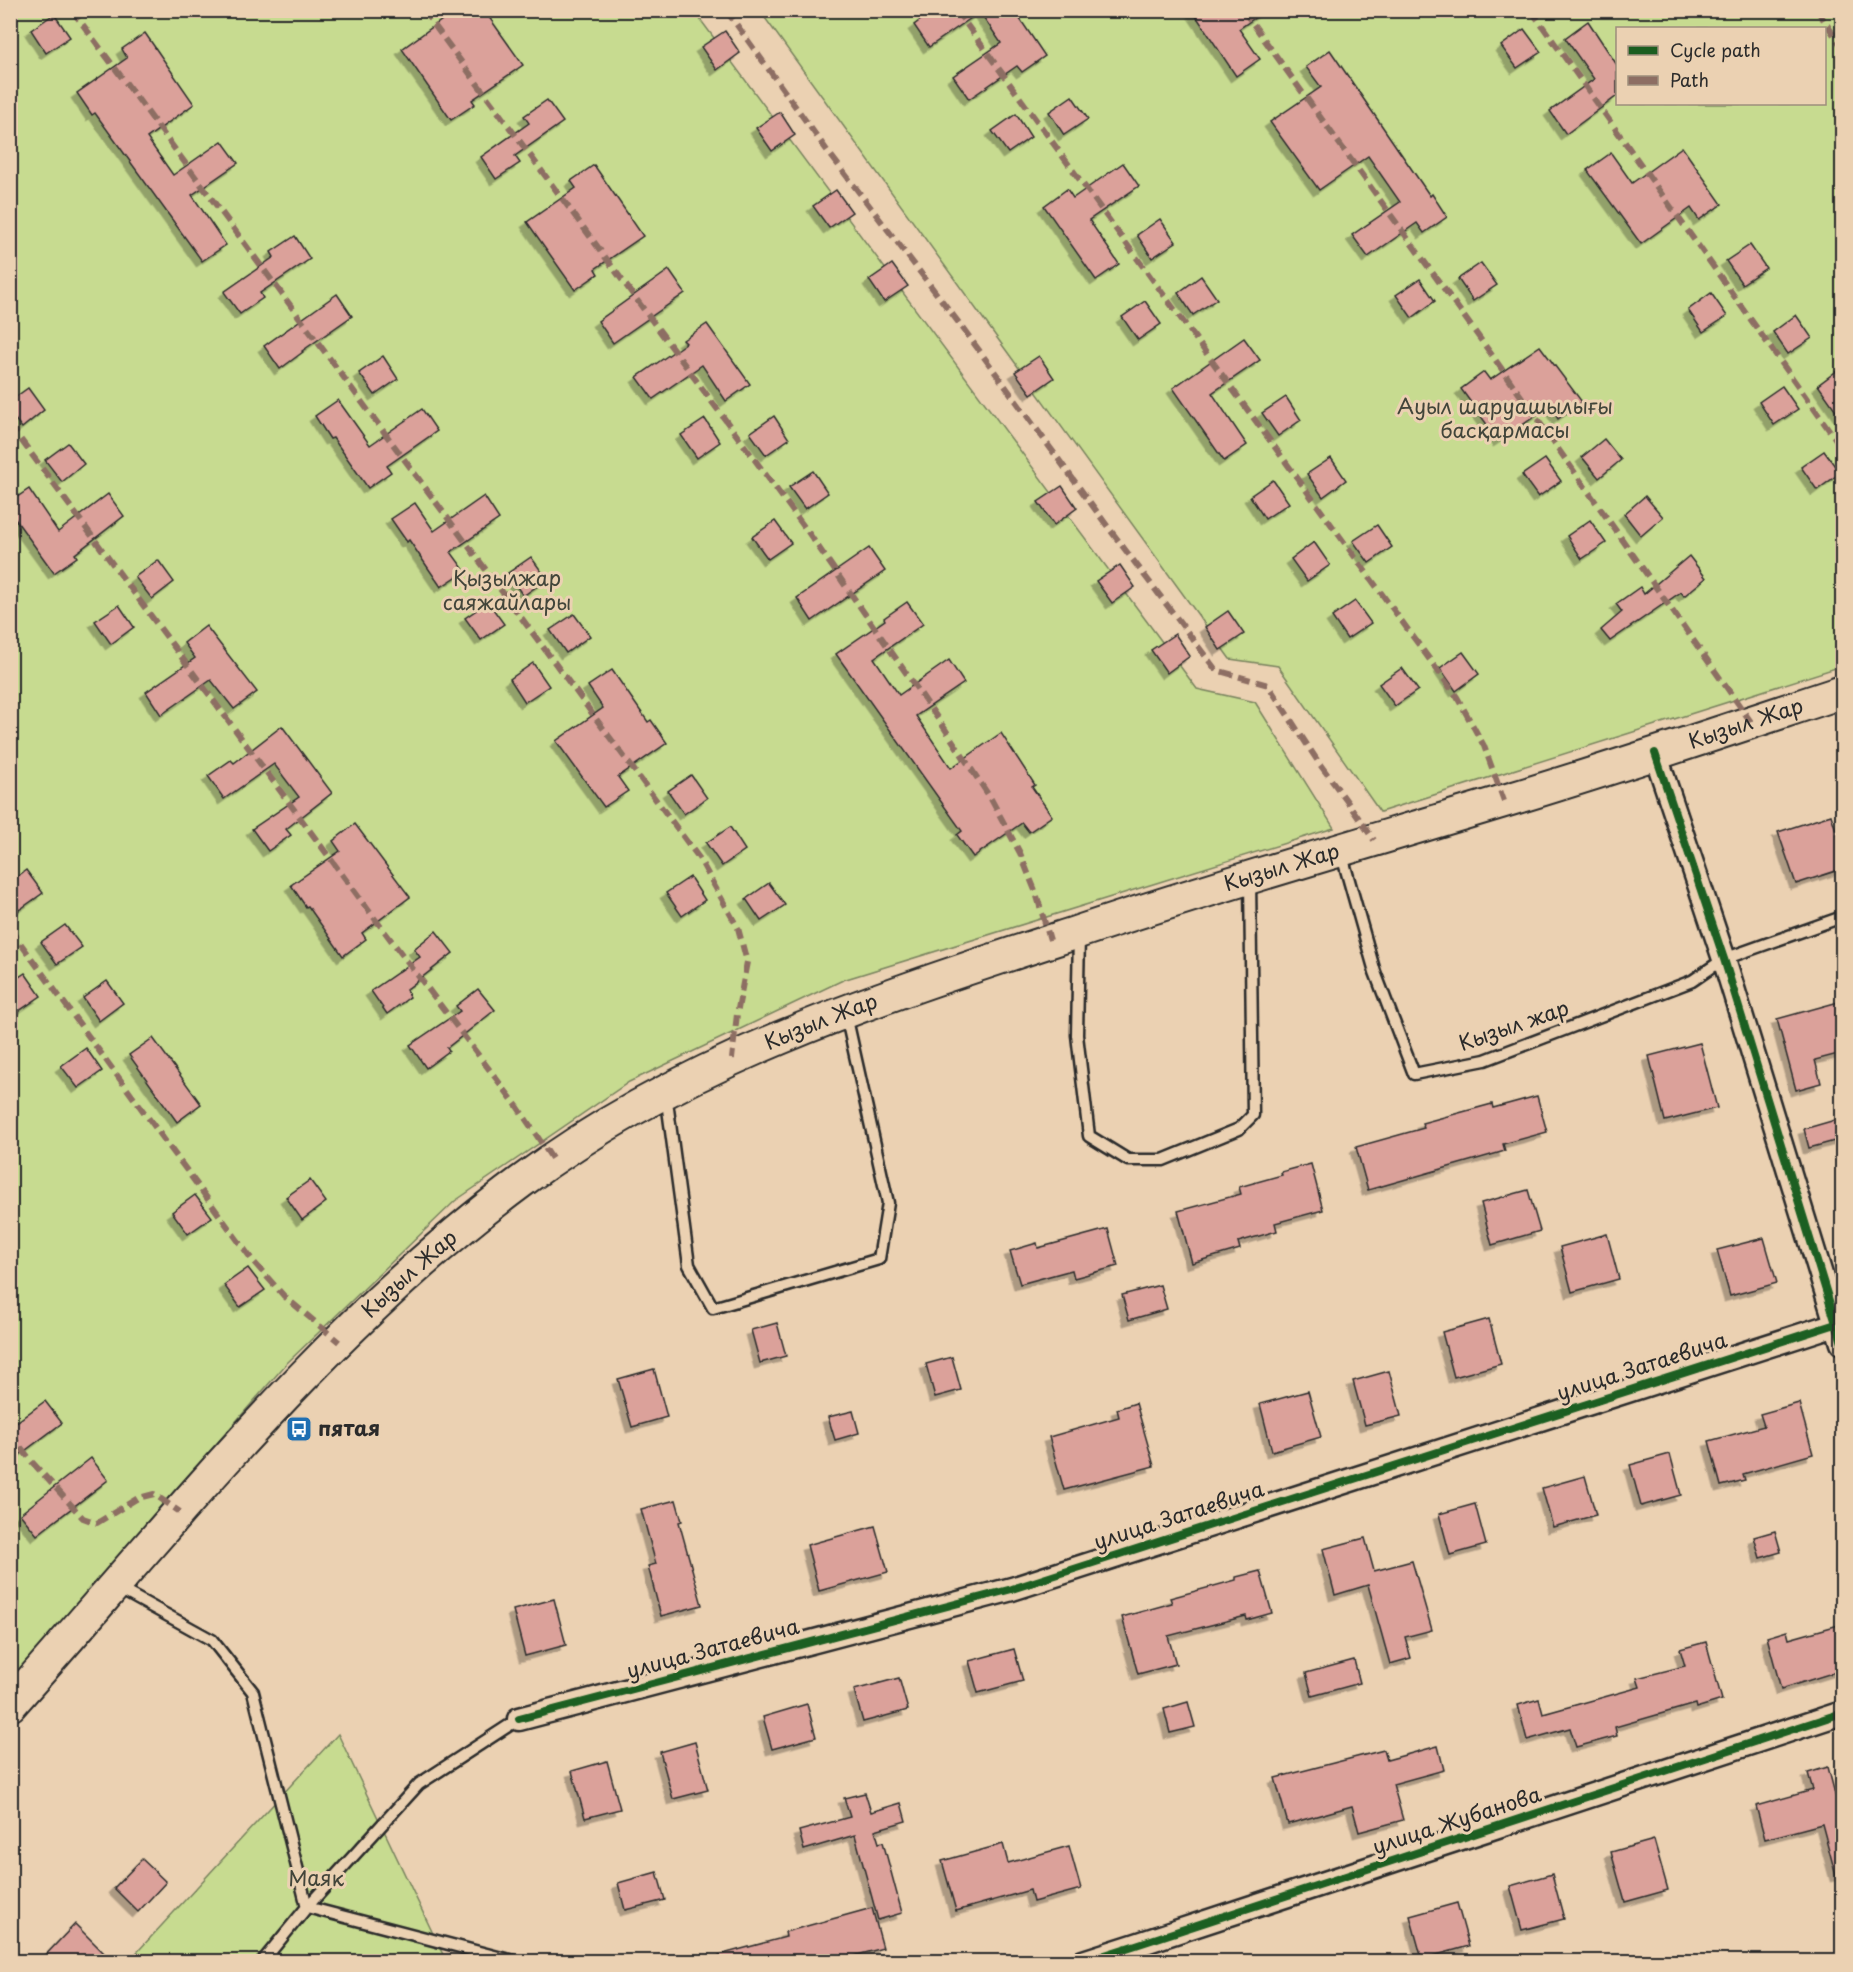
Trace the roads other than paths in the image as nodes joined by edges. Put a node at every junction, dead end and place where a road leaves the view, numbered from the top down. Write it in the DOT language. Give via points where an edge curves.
graph roads {
  1 [pos="1842,692"];
  2 [pos="1654,753"];
  3 [pos="1340,850"];
  4 [pos="1250,877"];
  5 [pos="1842,917"];
  6 [pos="1079,931"];
  7 [pos="1724,959"];
  8 [pos="845,1011"];
  9 [pos="666,1090"];
  10 [pos="1841,1329"];
  11 [pos="115,1587"];
  12 [pos="10,1705"];
  13 [pos="1842,1713"];
  14 [pos="519,1719"];
  15 [pos="307,1906"];
  16 [pos="262,1962"];
  17 [pos="517,1962"];
  18 [pos="1083,1962"];
  1 -- 2 [label="main road, Кызыл Жар"];
  2 -- 3 [label="main road, Кызыл Жар"];
  2 -- 7 [label="street"];
  3 -- 4 [label="main road, Кызыл Жар"];
  3 -- 7 [label="lane, Кызыл жар" via="1375,972 1414,1074 1496,1056 1692,981"];
  4 -- 6 [label="main road, Кызыл Жар"];
  4 -- 6 [label="lane" via="1253,1115 1239,1129 1163,1160 1128,1160 1089,1136 1077,1035"];
  5 -- 7 [label="lane, Кызыл жар"];
  6 -- 8 [label="main road, Кызыл Жар"];
  7 -- 10 [label="street"];
  8 -- 9 [label="main road, Кызыл Жар" via="753,1048"];
  8 -- 9 [label="lane" via="888,1203 879,1259 713,1308 689,1265"];
  9 -- 11 [label="main road, Кызыл Жар" via="593,1132 524,1179 379,1302 227,1459"];
  10 -- 14 [label="street, улица Затаевича" via="1012,1589"];
  11 -- 12 [label="main road, Кызыл Жар"];
  11 -- 15 [label="lane" via="212,1640 253,1692"];
  13 -- 18 [label="street, улица Жубанова"];
  14 -- 15 [label="lane" via="419,1784"];
  15 -- 16 [label="lane"];
  15 -- 17 [label="lane"];
}
